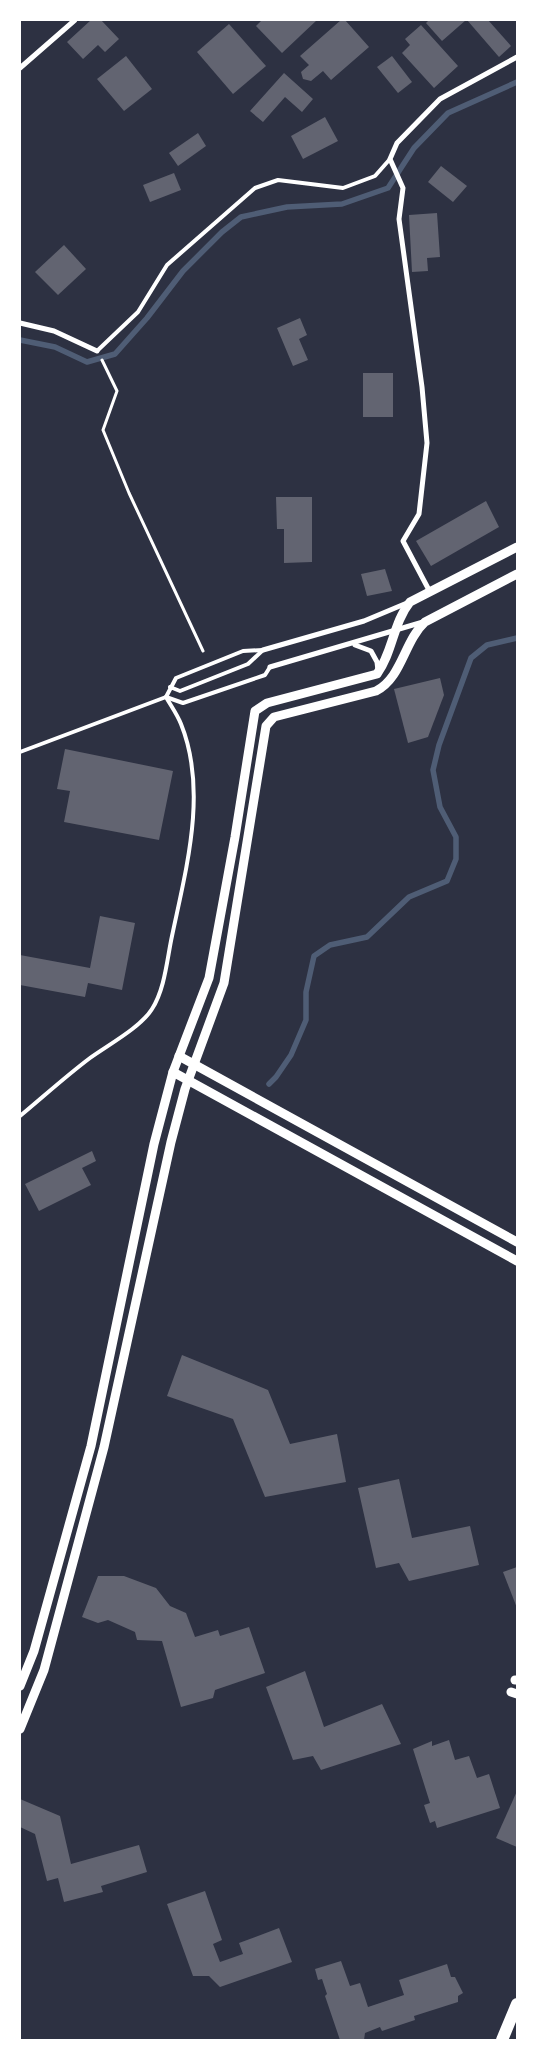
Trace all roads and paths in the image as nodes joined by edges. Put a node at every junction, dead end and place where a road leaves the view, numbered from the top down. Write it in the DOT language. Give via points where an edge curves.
graph roads {
  1 [pos="74,20"];
  2 [pos="517,57"];
  3 [pos="20,68"];
  4 [pos="390,159"];
  5 [pos="20,323"];
  6 [pos="98,351"];
  7 [pos="517,547"];
  8 [pos="517,574"];
  9 [pos="430,592"];
  10 [pos="410,602"];
  11 [pos="429,620"];
  12 [pos="394,632"];
  13 [pos="352,645"];
  14 [pos="263,650"];
  15 [pos="203,651"];
  16 [pos="270,667"];
  17 [pos="374,675"];
  18 [pos="170,687"];
  19 [pos="166,697"];
  20 [pos="20,752"];
  21 [pos="179,1056"];
  22 [pos="192,1064"];
  23 [pos="173,1072"];
  24 [pos="188,1080"];
  25 [pos="20,1116"];
  26 [pos="517,1242"];
  27 [pos="517,1261"];
  28 [pos="20,1686"];
  29 [pos="20,1728"];
  30 [pos="517,2004"];
  31 [pos="502,2040"];
  1 -- 3 [label="street"];
  2 -- 4 [label="street" via="440,99 397,143"];
  4 -- 6 [label="lane" via="375,176 343,188 278,180 255,188 167,265 138,312"];
  4 -- 9 [label="street" via="403,188 399,219 422,387 426,443 419,514 403,541"];
  5 -- 6 [label="street" via="54,331"];
  6 -- 15 [label="path" via="117,391 103,430"];
  7 -- 9 [label="street"];
  8 -- 11 [label="street"];
  9 -- 10 [label="street"];
  10 -- 12 [label="street"];
  10 -- 14 [label="street" via="364,621"];
  11 -- 12 [label="street"];
  11 -- 22 [label="street" via="415,634 384,688 274,717 266,726 224,983"];
  12 -- 13 [label="street"];
  12 -- 17 [label="street" via="386,657"];
  13 -- 16 [label="street"];
  13 -- 17 [label="street" via="361,645 371,651 378,666"];
  14 -- 18 [label="lane" via="243,651 176,678"];
  14 -- 18 [label="lane" via="248,664 180,692"];
  16 -- 19 [label="lane" via="265,675 183,703"];
  17 -- 21 [label="street" via="267,703 255,711 236,837 209,978"];
  18 -- 19 [label="lane"];
  19 -- 20 [label="lane"];
  19 -- 25 [label="lane" via="181,722 188,745 193,818 161,987 152,1009 134,1026"];
  21 -- 22 [label="street"];
  21 -- 23 [label="street"];
  22 -- 24 [label="street"];
  22 -- 26 [label="street"];
  23 -- 24 [label="street"];
  23 -- 28 [label="street" via="154,1144 91,1446 34,1651"];
  24 -- 27 [label="street"];
  24 -- 29 [label="street" via="171,1142 104,1447 44,1670"];
  30 -- 31 [label="main road"];
}
